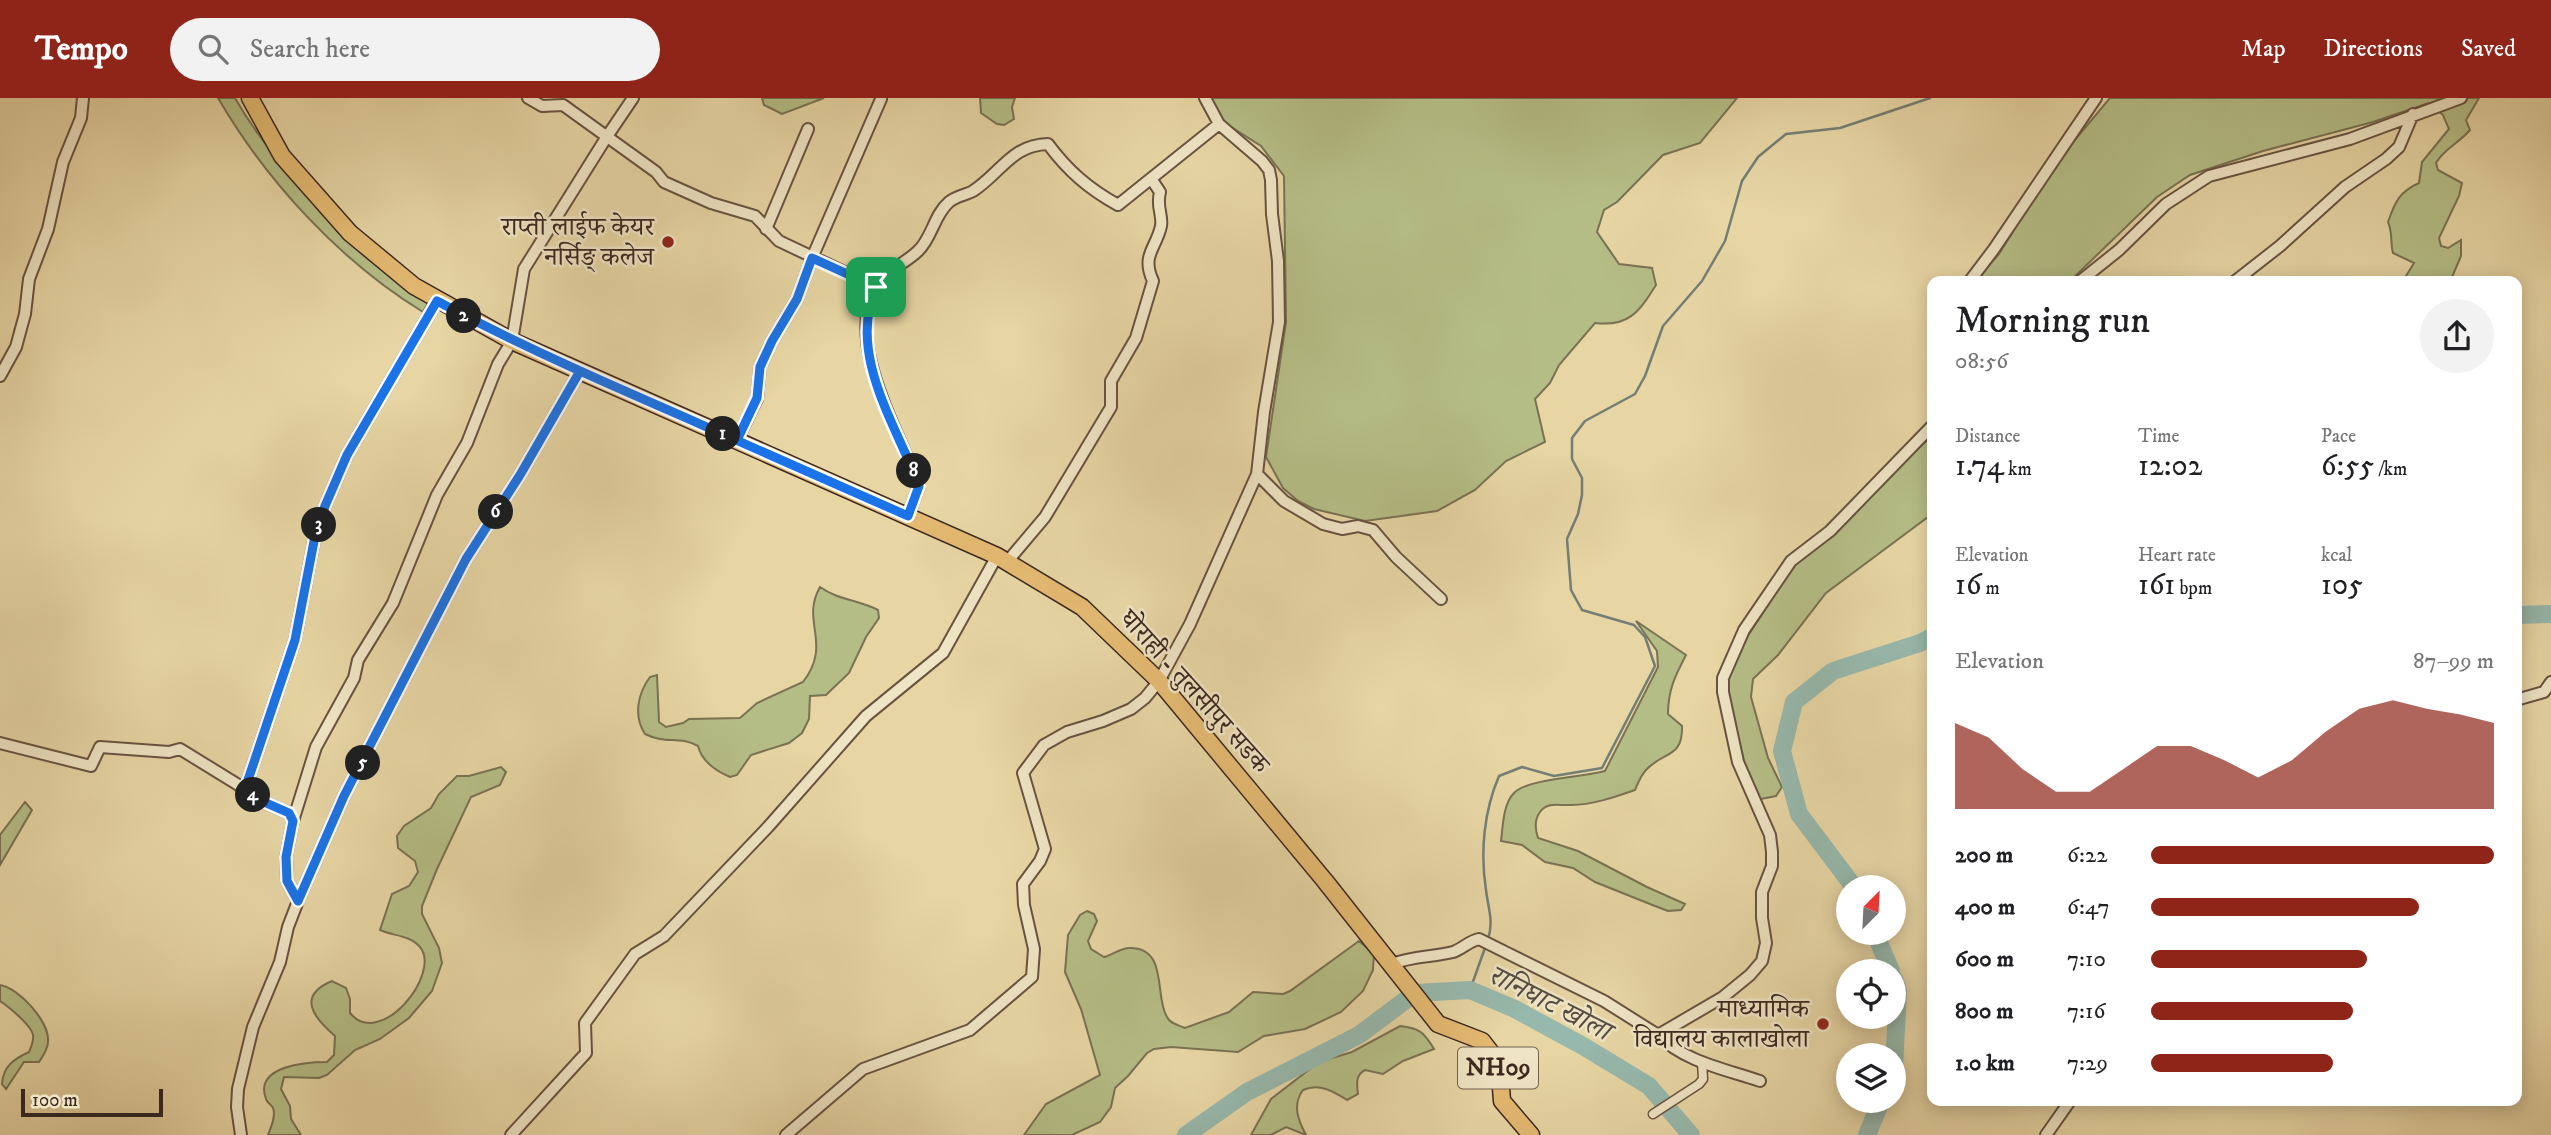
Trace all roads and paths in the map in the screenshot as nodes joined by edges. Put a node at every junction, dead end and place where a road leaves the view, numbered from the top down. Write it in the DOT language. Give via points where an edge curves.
graph roads {
  1 [pos="83,98"];
  2 [pos="250,98"];
  3 [pos="528,98"];
  4 [pos="633,98"];
  5 [pos="1205,98"];
  6 [pos="2096,98"];
  7 [pos="2461,98"];
  8 [pos="881,99"];
  9 [pos="2413,114"];
  10 [pos="1219,124"];
  11 [pos="808,129"];
  12 [pos="606,138"];
  13 [pos="1152,180"];
  14 [pos="766,229"];
  15 [pos="812,258"];
  16 [pos="1974,276"];
  17 [pos="2086,276"];
  18 [pos="2242,276"];
  19 [pos="876,287"];
  20 [pos="437,301"];
  21 [pos="512,341"];
  22 [pos="580,371"];
  23 [pos="0,376"];
  24 [pos="1927,435"];
  25 [pos="737,440"];
  26 [pos="1257,474"];
  27 [pos="908,516"];
  28 [pos="1002,559"];
  29 [pos="1441,599"];
  30 [pos="1159,681"];
  31 [pos="2551,682"];
  32 [pos="2522,698"];
  33 [pos="0,743"];
  34 [pos="245,789"];
  35 [pos="293,821"];
  36 [pos="298,901"];
  37 [pos="1392,964"];
  38 [pos="1658,1035"];
  39 [pos="1702,1062"];
  40 [pos="1760,1081"];
  41 [pos="2066,1106"];
  42 [pos="1653,1114"];
  43 [pos="241,1135"];
  44 [pos="511,1135"];
  45 [pos="786,1135"];
  46 [pos="1531,1135"];
  47 [pos="2046,1135"];
  1 -- 23 [label="street" via="48,229 29,279 16,347"];
  2 -- 20 [label="main road, घोराही - तुलसीपुर सडक / NH09" via="282,156 350,233"];
  3 -- 12 [label="street" via="542,106 563,105"];
  4 -- 12 [label="street"];
  5 -- 10 [label="street"];
  6 -- 16 [label="street"];
  7 -- 9 [label="street"];
  8 -- 15 [label="street"];
  9 -- 17 [label="street" via="2350,139 2210,176 2166,204"];
  9 -- 18 [label="street" via="2399,147"];
  10 -- 13 [label="street"];
  10 -- 26 [label="street" via="1262,160 1271,180 1279,322"];
  11 -- 14 [label="street"];
  12 -- 14 [label="street" via="664,182 755,216"];
  12 -- 21 [label="street" via="524,269"];
  13 -- 19 [label="street" via="1118,205 1089,188 1048,145 1031,145 973,191 950,200 919,250 898,263"];
  13 -- 28 [label="street" via="1160,192 1161,225 1147,268 1153,281 1136,338 1111,381 1111,407 1045,517"];
  14 -- 15 [label="street"];
  15 -- 19 [label="street"];
  15 -- 25 [label="street" via="797,299 760,367 757,398"];
  19 -- 27 [label="street" via="866,319 870,359 883,405 919,486"];
  20 -- 21 [label="main road, घोराही - तुलसीपुर सडक / NH09"];
  20 -- 34 [label="street" via="347,455 325,506 295,640"];
  21 -- 22 [label="main road, घोराही - तुलसीपुर सडक / NH09"];
  21 -- 35 [label="street" via="494,373 467,443 437,495 393,603 358,660 354,678 316,747"];
  22 -- 25 [label="main road, घोराही - तुलसीपुर सडक / NH09"];
  22 -- 36 [label="street" via="466,559 344,796"];
  24 -- 38 [label="street" via="1830,531 1790,561 1744,629 1723,678 1723,692 1738,762 1770,835 1772,866 1762,892 1766,943 1762,961 1750,975 1723,997"];
  25 -- 27 [label="main road, घोराही - तुलसीपुर सडक / NH09"];
  26 -- 29 [label="street" via="1284,501 1323,524 1373,530"];
  26 -- 30 [label="street" via="1190,624"];
  27 -- 28 [label="main road, घोराही - तुलसीपुर सडक / NH09"];
  28 -- 30 [label="main road, घोराही - तुलसीपुर सडक / NH09" via="1082,607"];
  28 -- 44 [label="street" via="943,653 866,716 664,936 635,954 585,1023 586,1053"];
  30 -- 37 [label="main road, घोराही - तुलसीपुर सडक / NH09"];
  30 -- 45 [label="street" via="1130,709 1044,745 1023,774 1045,849 1023,884 1034,949 1032,977 970,1030 863,1069"];
  31 -- 32 [label="street" via="2544,692"];
  33 -- 34 [label="street" via="91,766 100,747 180,749"];
  34 -- 35 [label="street" via="289,813"];
  35 -- 36 [label="street" via="287,881"];
  36 -- 43 [label="street" via="281,962 253,1027 238,1089"];
  37 -- 38 [label="street" via="1455,951 1479,939 1632,1016"];
  37 -- 46 [label="main road, NH09" via="1438,1024 1482,1041 1500,1074 1502,1101"];
  38 -- 39 [label="street" via="1672,1049"];
  39 -- 40 [label="street"];
  39 -- 42 [label="street" via="1699,1084"];
  41 -- 47 [label="street"];
}
